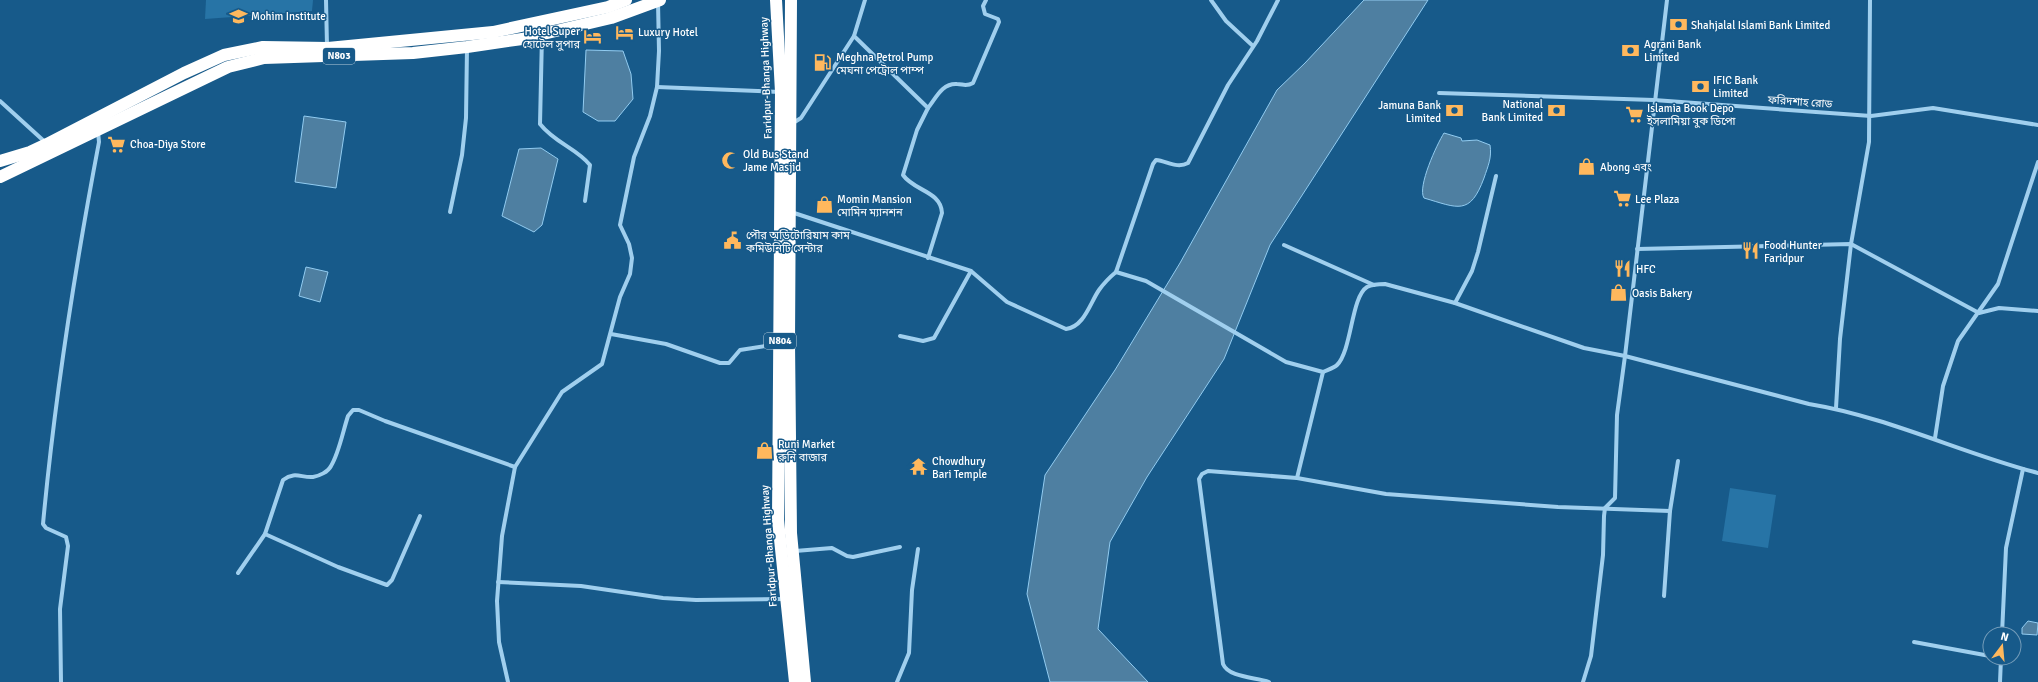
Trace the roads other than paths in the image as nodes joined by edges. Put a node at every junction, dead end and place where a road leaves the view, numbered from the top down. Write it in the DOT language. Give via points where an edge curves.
graph roads {
  1 [pos="326,0"];
  2 [pos="626,0"];
  3 [pos="659,0"];
  4 [pos="776,0"];
  5 [pos="791,0"];
  6 [pos="865,0"];
  7 [pos="986,0"];
  8 [pos="1211,0"];
  9 [pos="1278,0"];
  10 [pos="1667,0"];
  11 [pos="1870,0"];
  12 [pos="542,35"];
  13 [pos="854,36"];
  14 [pos="1253,46"];
  15 [pos="467,47"];
  16 [pos="328,52"];
  17 [pos="779,63"];
  18 [pos="792,63"];
  19 [pos="657,87"];
  20 [pos="780,92"];
  21 [pos="1439,93"];
  22 [pos="0,100"];
  23 [pos="1654,100"];
  24 [pos="928,108"];
  25 [pos="1871,116"];
  26 [pos="791,124"];
  27 [pos="95,125"];
  28 [pos="2038,125"];
  29 [pos="49,148"];
  30 [pos="0,161"];
  31 [pos="2038,162"];
  32 [pos="1496,176"];
  33 [pos="0,177"];
  34 [pos="585,200"];
  35 [pos="450,212"];
  36 [pos="785,212"];
  37 [pos="1284,244"];
  38 [pos="1851,244"];
  39 [pos="1637,249"];
  40 [pos="928,258"];
  41 [pos="971,271"];
  42 [pos="1116,272"];
  43 [pos="1374,284"];
  44 [pos="1455,303"];
  45 [pos="2038,311"];
  46 [pos="1979,313"];
  47 [pos="611,334"];
  48 [pos="900,336"];
  49 [pos="784,343"];
  50 [pos="1625,356"];
  51 [pos="1323,372"];
  52 [pos="1836,408"];
  53 [pos="1935,438"];
  54 [pos="1678,461"];
  55 [pos="515,467"];
  56 [pos="2023,469"];
  57 [pos="2038,473"];
  58 [pos="790,476"];
  59 [pos="778,477"];
  60 [pos="1297,478"];
  61 [pos="1605,508"];
  62 [pos="1670,511"];
  63 [pos="420,516"];
  64 [pos="791,519"];
  65 [pos="778,520"];
  66 [pos="265,534"];
  67 [pos="900,547"];
  68 [pos="918,549"];
  69 [pos="792,551"];
  70 [pos="238,573"];
  71 [pos="498,582"];
  72 [pos="1664,596"];
  73 [pos="792,598"];
  74 [pos="2002,626"];
  75 [pos="1914,642"];
  76 [pos="1982,655"];
  77 [pos="2001,666"];
  78 [pos="61,682"];
  79 [pos="508,682"];
  80 [pos="796,682"];
  81 [pos="805,682"];
  82 [pos="897,682"];
  83 [pos="1269,682"];
  84 [pos="1583,682"];
  85 [pos="2000,682"];
  1 -- 16 [label="street"];
  2 -- 16 [label="highway, N803" via="608,7 493,32"];
  3 -- 12 [label="highway, N803" via="611,18"];
  3 -- 19 [label="street"];
  4 -- 17 [label="highway, Faridpur-Bhanga Highway / N804"];
  5 -- 18 [label="highway, Faridpur-Bhanga Highway / N804"];
  6 -- 13 [label="street"];
  7 -- 24 [label="street" via="985,14 999,22 972,83 949,84"];
  8 -- 14 [label="street" via="1226,20"];
  9 -- 14 [label="street"];
  10 -- 23 [label="street"];
  11 -- 25 [label="street"];
  12 -- 15 [label="highway, N803"];
  12 -- 34 [label="street" via="540,124 549,136 585,159 590,165"];
  13 -- 24 [label="street"];
  13 -- 26 [label="street" via="801,118"];
  14 -- 42 [label="street" via="1228,85 1188,163 1177,166 1156,160 1153,164"];
  15 -- 16 [label="highway, N803" via="413,53"];
  15 -- 35 [label="street" via="466,118 462,154"];
  16 -- 27 [label="highway, N803" via="263,47 224,55 184,73"];
  17 -- 18 [label="highway"];
  17 -- 20 [label="highway, Faridpur-Bhanga Highway / N804"];
  18 -- 26 [label="highway, Faridpur-Bhanga Highway / N804"];
  19 -- 20 [label="street"];
  19 -- 47 [label="street" via="650,116 634,157 621,214 620,225 630,244 632,258 630,274 620,296"];
  20 -- 36 [label="highway, Faridpur-Bhanga Highway / N804"];
  21 -- 23 [label="street, ফরিদশাহ রোড"];
  22 -- 29 [label="street"];
  23 -- 25 [label="street, ফরিদশাহ রোড"];
  23 -- 39 [label="street"];
  24 -- 40 [label="street" via="917,130 903,175 910,183 938,200 941,206 942,213"];
  25 -- 28 [label="street, ফরিদশাহ রোড" via="1933,108"];
  25 -- 38 [label="street" via="1869,142"];
  26 -- 36 [label="highway, Faridpur-Bhanga Highway / N804"];
  27 -- 29 [label="highway, N803"];
  27 -- 78 [label="street" via="99,142 78,250 50,444 44,524 46,528 66,537 68,546 60,609"];
  29 -- 30 [label="highway, N803"];
  29 -- 33 [label="highway, N803"];
  31 -- 46 [label="street" via="1998,284"];
  32 -- 44 [label="street" via="1472,271"];
  36 -- 40 [label="street"];
  36 -- 49 [label="highway, Faridpur-Bhanga Highway / N804"];
  37 -- 43 [label="street"];
  38 -- 39 [label="street"];
  38 -- 46 [label="street"];
  38 -- 52 [label="street"];
  39 -- 50 [label="street"];
  40 -- 41 [label="street"];
  41 -- 42 [label="street" via="1007,302 1066,329 1079,324 1099,289"];
  41 -- 48 [label="street" via="934,338 923,342"];
  42 -- 51 [label="street" via="1146,281 1286,362"];
  43 -- 44 [label="street" via="1385,284"];
  43 -- 51 [label="street" via="1366,288 1360,297 1337,365"];
  44 -- 50 [label="street" via="1584,348"];
  45 -- 46 [label="street" via="1999,308"];
  46 -- 53 [label="street" via="1958,341 1943,386"];
  47 -- 49 [label="street" via="666,344 720,363 729,363 740,350"];
  47 -- 55 [label="street" via="602,364 562,392"];
  49 -- 58 [label="highway, Faridpur-Bhanga Highway / N804"];
  49 -- 59 [label="highway, Faridpur-Bhanga Highway / N804"];
  50 -- 52 [label="street" via="1809,404"];
  50 -- 61 [label="street" via="1617,415 1615,498"];
  51 -- 60 [label="street"];
  52 -- 53 [label="street"];
  53 -- 56 [label="street"];
  54 -- 62 [label="street"];
  55 -- 66 [label="street" via="353,410 348,416 331,467 322,474 312,477 301,474 283,480"];
  55 -- 71 [label="street" via="502,536"];
  56 -- 57 [label="street"];
  56 -- 74 [label="street" via="2006,548"];
  58 -- 59 [label="highway"];
  58 -- 64 [label="highway, Faridpur-Bhanga Highway / N804"];
  59 -- 65 [label="highway, Faridpur-Bhanga Highway / N804"];
  60 -- 61 [label="street" via="1386,494"];
  60 -- 83 [label="street" via="1208,471 1199,479 1223,664 1234,673"];
  61 -- 62 [label="street"];
  61 -- 84 [label="street" via="1603,555 1591,656"];
  62 -- 72 [label="street"];
  63 -- 66 [label="street" via="392,580 387,585 338,567"];
  64 -- 65 [label="highway"];
  64 -- 69 [label="highway, Faridpur-Bhanga Highway / N804"];
  65 -- 73 [label="highway, Faridpur-Bhanga Highway / N804"];
  66 -- 70 [label="street"];
  67 -- 69 [label="street" via="853,557 832,548"];
  68 -- 82 [label="street" via="912,590 908,653"];
  69 -- 73 [label="highway, Faridpur-Bhanga Highway / N804"];
  71 -- 73 [label="street" via="581,586 663,598 696,600"];
  71 -- 79 [label="street" via="496,601 499,642"];
  73 -- 80 [label="highway, Faridpur-Bhanga Highway / N804"];
  73 -- 81 [label="highway, Faridpur-Bhanga Highway / N804"];
  75 -- 76 [label="street"];
  77 -- 85 [label="street"];
}
